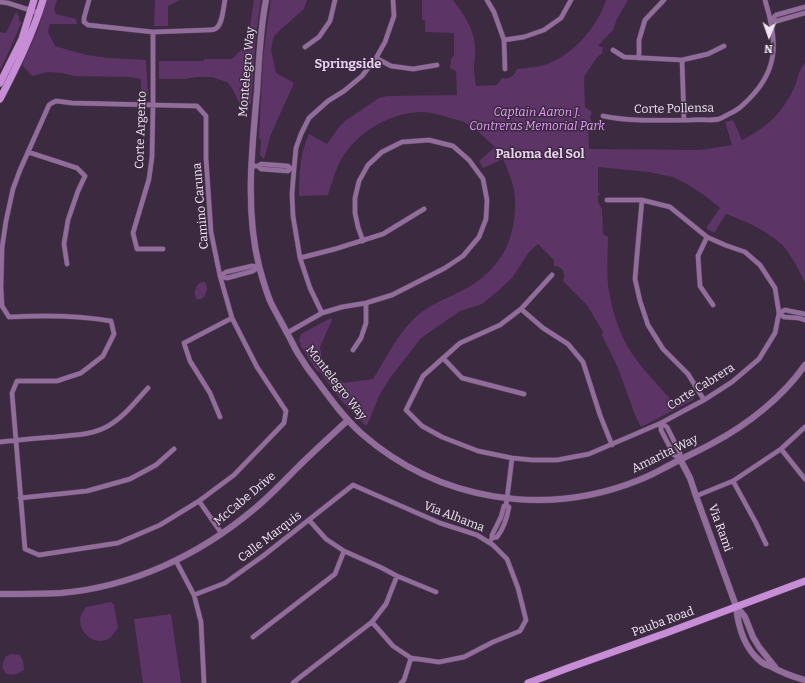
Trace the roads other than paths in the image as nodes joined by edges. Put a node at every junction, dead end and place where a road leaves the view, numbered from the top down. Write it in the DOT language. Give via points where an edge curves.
graph roads {
  1 [pos="34,0"];
  2 [pos="43,0"];
  3 [pos="89,0"];
  4 [pos="225,0"];
  5 [pos="266,0"];
  6 [pos="335,0"];
  7 [pos="393,0"];
  8 [pos="486,0"];
  9 [pos="571,0"];
  10 [pos="664,0"];
  11 [pos="765,0"];
  12 [pos="0,2"];
  13 [pos="805,7"];
  14 [pos="30,11"];
  15 [pos="39,14"];
  16 [pos="805,14"];
  17 [pos="771,20"];
  18 [pos="153,32"];
  19 [pos="504,40"];
  20 [pos="724,46"];
  21 [pos="305,47"];
  22 [pos="613,50"];
  23 [pos="376,58"];
  24 [pos="639,58"];
  25 [pos="682,60"];
  26 [pos="437,64"];
  27 [pos="505,69"];
  28 [pos="0,82"];
  29 [pos="0,99"];
  30 [pos="153,104"];
  31 [pos="603,116"];
  32 [pos="684,120"];
  33 [pos="28,152"];
  34 [pos="255,166"];
  35 [pos="292,169"];
  36 [pos="607,200"];
  37 [pos="642,200"];
  38 [pos="424,209"];
  39 [pos="707,237"];
  40 [pos="363,241"];
  41 [pos="1,248"];
  42 [pos="163,249"];
  43 [pos="300,258"];
  44 [pos="66,264"];
  45 [pos="259,267"];
  46 [pos="552,275"];
  47 [pos="220,276"];
  48 [pos="366,303"];
  49 [pos="713,305"];
  50 [pos="521,309"];
  51 [pos="322,312"];
  52 [pos="779,313"];
  53 [pos="805,314"];
  54 [pos="232,318"];
  55 [pos="805,320"];
  56 [pos="287,333"];
  57 [pos="353,350"];
  58 [pos="443,358"];
  59 [pos="805,365"];
  60 [pos="148,388"];
  61 [pos="524,394"];
  62 [pos="704,400"];
  63 [pos="220,417"];
  64 [pos="348,420"];
  65 [pos="661,423"];
  66 [pos="805,427"];
  67 [pos="16,440"];
  68 [pos="0,442"];
  69 [pos="612,445"];
  70 [pos="174,449"];
  71 [pos="781,449"];
  72 [pos="512,458"];
  73 [pos="680,460"];
  74 [pos="805,479"];
  75 [pos="734,481"];
  76 [pos="353,485"];
  77 [pos="696,496"];
  78 [pos="20,498"];
  79 [pos="199,501"];
  80 [pos="507,502"];
  81 [pos="309,520"];
  82 [pos="222,534"];
  83 [pos="491,540"];
  84 [pos="766,544"];
  85 [pos="344,551"];
  86 [pos="176,560"];
  87 [pos="397,576"];
  88 [pos="805,581"];
  89 [pos="436,592"];
  90 [pos="0,594"];
  91 [pos="194,595"];
  92 [pos="736,606"];
  93 [pos="372,622"];
  94 [pos="253,637"];
  95 [pos="411,658"];
  96 [pos="777,670"];
  97 [pos="805,680"];
  98 [pos="204,683"];
  99 [pos="293,683"];
  100 [pos="401,683"];
  101 [pos="528,683"];
  1 -- 14 [label="main road"];
  2 -- 15 [label="main road"];
  3 -- 18 [label="street" via="84,18 88,25"];
  4 -- 18 [label="street" via="220,25 216,28"];
  5 -- 34 [label="street, Montelegro Way" via="260,38"];
  6 -- 21 [label="street" via="330,21 319,38"];
  7 -- 23 [label="street" via="394,16"];
  8 -- 19 [label="street" via="494,12"];
  9 -- 19 [label="street" via="561,18 544,30 524,38"];
  10 -- 24 [label="street" via="645,20 639,40"];
  11 -- 17 [label="street, Corte Pollensa"];
  12 -- 14 [label="street"];
  13 -- 17 [label="street" via="776,15"];
  14 -- 15 [label="street"];
  14 -- 28 [label="main road" via="22,39"];
  15 -- 29 [label="main road"];
  16 -- 17 [label="street" via="777,21"];
  17 -- 32 [label="street, Corte Pollensa" via="774,42 772,61 765,80 754,94 740,109 719,119"];
  18 -- 30 [label="street, Corte Argento"];
  19 -- 27 [label="street"];
  20 -- 25 [label="street" via="708,54"];
  22 -- 24 [label="street" via="624,57"];
  23 -- 26 [label="street" via="391,66 413,69"];
  23 -- 35 [label="street" via="362,76 309,118 296,148"];
  24 -- 25 [label="street"];
  25 -- 32 [label="street"];
  30 -- 33 [label="street" via="52,102"];
  30 -- 42 [label="street, Corte Argento" via="150,179 133,233 137,249"];
  30 -- 47 [label="street, Camino Caruna" via="197,106 206,116 211,232"];
  31 -- 32 [label="street, Corte Pollensa" via="618,119"];
  33 -- 41 [label="street" via="13,189"];
  33 -- 44 [label="street" via="78,168 85,176 68,220 64,244"];
  34 -- 35 [label="street" via="261,169"];
  34 -- 45 [label="street, Montelegro Way" via="251,203"];
  35 -- 43 [label="street" via="292,216"];
  36 -- 37 [label="street, Corte Cabrera"];
  37 -- 39 [label="street, Corte Cabrera" via="670,208"];
  37 -- 62 [label="street" via="635,279 640,301 648,325 663,349 688,374"];
  38 -- 40 [label="street" via="383,234"];
  39 -- 49 [label="street" via="698,256 700,286"];
  39 -- 52 [label="street, Corte Cabrera" via="745,252 760,265 775,288"];
  40 -- 43 [label="street"];
  40 -- 48 [label="street" via="355,213 355,198 359,181 368,165 382,152 402,142 429,140 453,146 469,160 483,179 487,200 486,219 479,237 463,256 392,295"];
  41 -- 67 [label="street" via="2,306 9,317 111,320 114,334 103,356 81,373 57,381 17,381 12,393"];
  43 -- 51 [label="street" via="310,288"];
  45 -- 47 [label="street" via="252,266 226,272"];
  45 -- 56 [label="street, Montelegro Way" via="271,302"];
  46 -- 50 [label="street"];
  47 -- 54 [label="street, Camino Caruna"];
  48 -- 51 [label="street"];
  48 -- 57 [label="street" via="366,323 361,338"];
  50 -- 58 [label="street" via="500,325 460,344"];
  50 -- 69 [label="street" via="543,328 568,344 584,362"];
  51 -- 56 [label="street"];
  52 -- 53 [label="street" via="785,310"];
  52 -- 55 [label="street" via="784,317"];
  52 -- 62 [label="street, Corte Cabrera" via="775,333 759,359 732,382"];
  54 -- 63 [label="street" via="184,343 190,361 210,393"];
  54 -- 79 [label="street, Camino Caruna" via="257,367 286,411 284,423 234,475"];
  56 -- 64 [label="street, Montelegro Way" via="300,358"];
  58 -- 61 [label="street" via="462,378"];
  58 -- 72 [label="street, Corte Cabrera" via="424,376 406,410 422,426 442,437 478,451"];
  59 -- 73 [label="street, Amarita Way" via="774,400 742,426"];
  60 -- 67 [label="street" via="107,427 89,433"];
  62 -- 65 [label="street, Corte Cabrera"];
  64 -- 80 [label="street, Montelegro Way" via="393,457 428,477"];
  64 -- 82 [label="street, McCabe Drive" via="254,510"];
  65 -- 69 [label="street, Corte Cabrera"];
  65 -- 73 [label="street, Via Rami" via="661,430 674,456"];
  66 -- 71 [label="street"];
  67 -- 68 [label="street"];
  67 -- 78 [label="street"];
  69 -- 72 [label="street, Corte Cabrera" via="589,454 557,460"];
  70 -- 78 [label="street" via="156,465 130,479 87,491"];
  71 -- 74 [label="street"];
  71 -- 75 [label="street"];
  72 -- 80 [label="street"];
  73 -- 77 [label="street, Via Rami"];
  73 -- 80 [label="street, Amarita Way" via="641,479 609,490 569,498"];
  75 -- 77 [label="street"];
  75 -- 84 [label="street"];
  76 -- 81 [label="street, Calle Marquis"];
  76 -- 83 [label="street, Via Alhama" via="440,523"];
  77 -- 92 [label="street, Via Rami"];
  78 -- 79 [label="street" via="25,549 40,555 118,543 160,525"];
  79 -- 82 [label="street"];
  80 -- 83 [label="street"];
  81 -- 85 [label="street" via="326,539"];
  81 -- 91 [label="street, Calle Marquis" via="225,583"];
  82 -- 86 [label="street, McCabe Drive"];
  83 -- 95 [label="street, Via Alhama" via="507,559 518,588 526,620 520,631 464,657 439,662"];
  85 -- 87 [label="street"];
  85 -- 94 [label="street" via="335,574"];
  86 -- 90 [label="street, McCabe Drive" via="128,579 81,590"];
  86 -- 91 [label="street"];
  87 -- 89 [label="street"];
  87 -- 93 [label="street" via="386,604"];
  88 -- 92 [label="main road, Pauba Road"];
  91 -- 98 [label="street" via="201,622"];
  92 -- 96 [label="street" via="745,617 759,647"];
  92 -- 96 [label="street" via="738,621 750,651 760,661"];
  92 -- 101 [label="main road, Pauba Road"];
  93 -- 95 [label="street" via="393,646"];
  93 -- 99 [label="street"];
  95 -- 100 [label="street"];
  96 -- 97 [label="street"];
}
